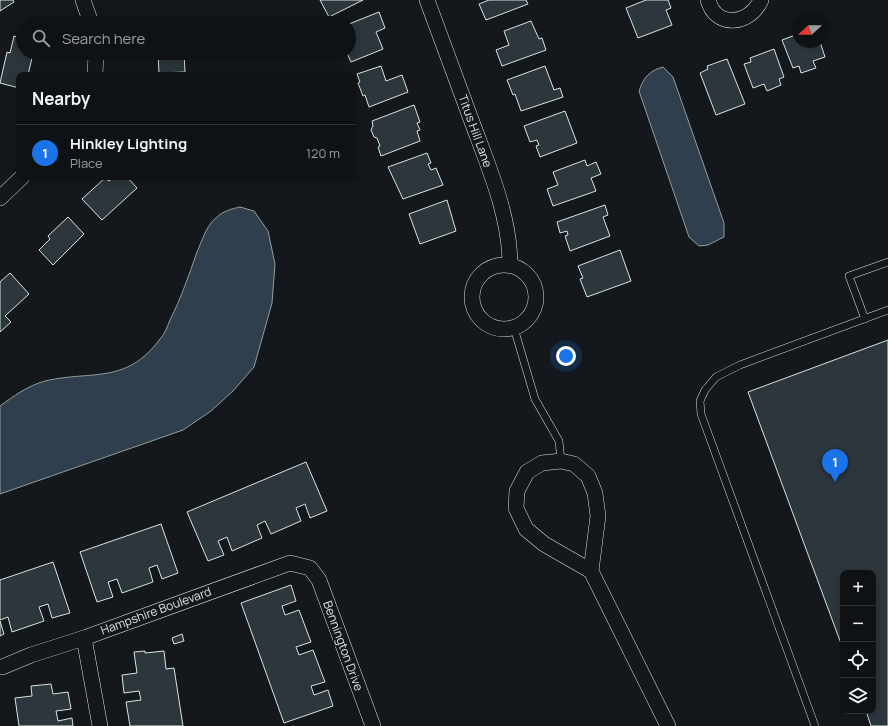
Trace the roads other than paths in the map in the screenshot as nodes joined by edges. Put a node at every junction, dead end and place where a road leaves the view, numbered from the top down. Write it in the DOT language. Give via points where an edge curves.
graph roads {
  1 [pos="83,0"];
  2 [pos="427,0"];
  3 [pos="708,0"];
  4 [pos="761,0"];
  5 [pos="89,16"];
  6 [pos="96,60"];
  7 [pos="95,72"];
  8 [pos="19,180"];
  9 [pos="0,198"];
  10 [pos="888,262"];
  11 [pos="510,265"];
  12 [pos="888,310"];
  13 [pos="865,319"];
  14 [pos="514,328"];
  15 [pos="561,460"];
  16 [pos="310,568"];
  17 [pos="591,571"];
  18 [pos="84,638"];
  19 [pos="1,668"];
  20 [pos="100,726"];
  21 [pos="373,726"];
  22 [pos="668,726"];
  23 [pos="815,726"];
  1 -- 5 [label="street"];
  2 -- 11 [label="street, Titus Hill Lane" via="491,172 508,238"];
  3 -- 4 [label="street" via="715,13 733,20 751,15"];
  6 -- 7 [label="street"];
  8 -- 9 [label="street"];
  10 -- 13 [label="lane" via="850,276"];
  11 -- 14 [label="street" via="529,277 536,299 532,314"];
  11 -- 14 [label="street" via="494,267 481,274 472,295 475,310 484,322 498,329"];
  12 -- 13 [label="lane"];
  13 -- 23 [label="lane" via="740,365 716,377 700,401 701,414"];
  14 -- 15 [label="lane" via="535,399 560,441"];
  15 -- 17 [label="street" via="574,464 588,476 595,494 598,516"];
  15 -- 17 [label="street" via="542,463 527,472 517,491 516,508 526,529 544,544"];
  16 -- 18 [label="street, Hampshire Boulevard" via="290,563"];
  16 -- 21 [label="street, Bennington Drive" via="319,580"];
  17 -- 22 [label="street"];
  18 -- 19 [label="street, Hampshire Boulevard" via="31,655"];
  18 -- 20 [label="street"];
}
